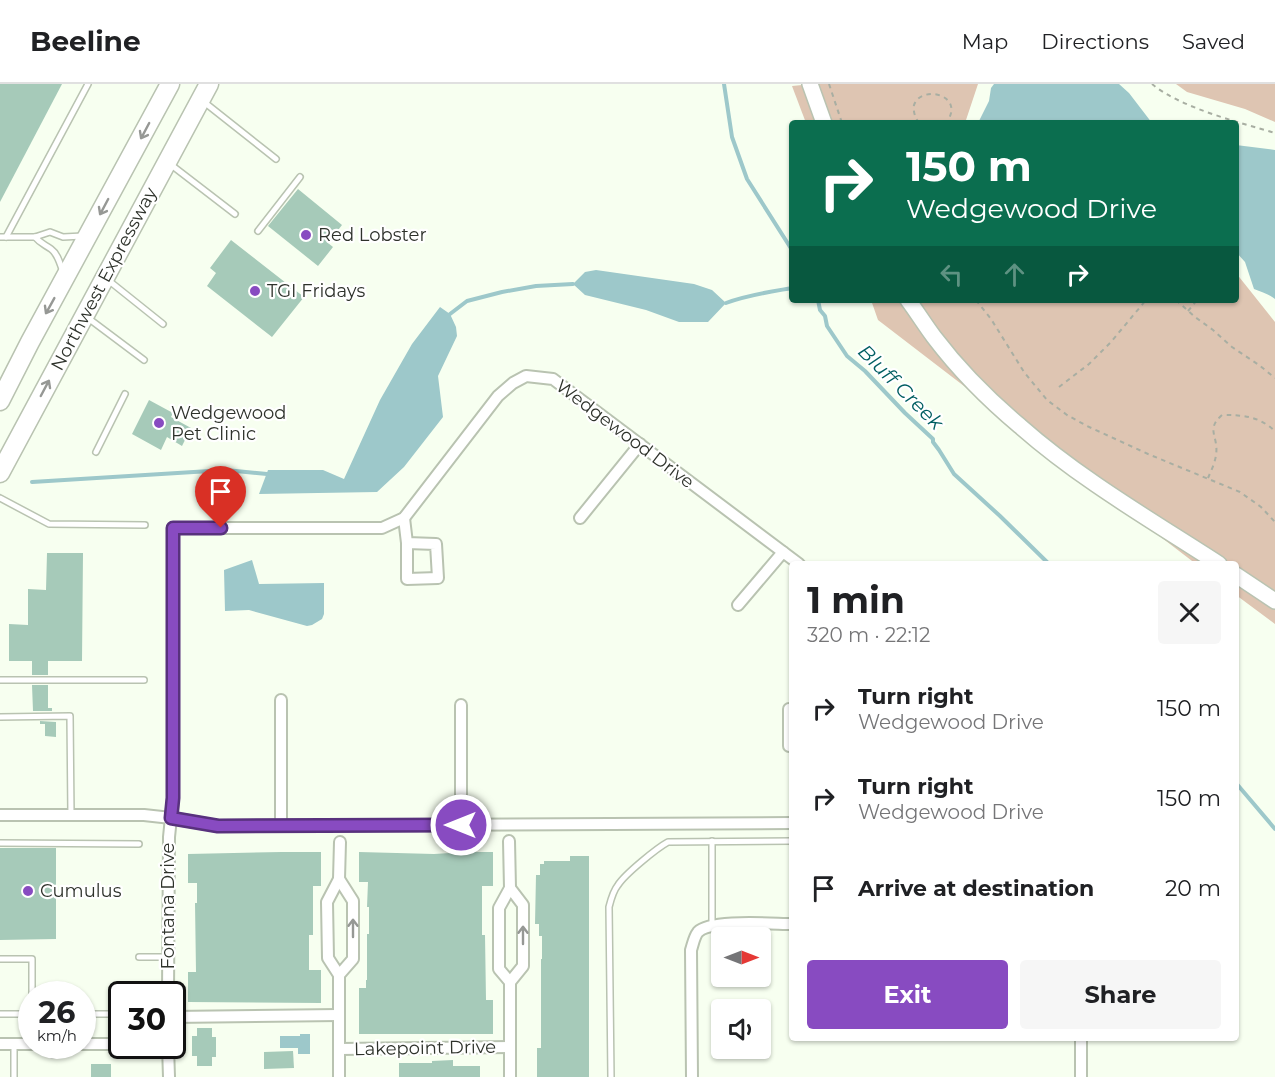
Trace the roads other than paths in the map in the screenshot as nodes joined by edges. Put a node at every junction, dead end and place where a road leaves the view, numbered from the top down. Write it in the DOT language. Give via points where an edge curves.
graph roads {
  1 [pos="88,84"];
  2 [pos="810,84"];
  3 [pos="166,86"];
  4 [pos="205,92"];
  5 [pos="823,120"];
  6 [pos="276,159"];
  7 [pos="167,161"];
  8 [pos="300,177"];
  9 [pos="235,214"];
  10 [pos="258,231"];
  11 [pos="88,236"];
  12 [pos="3,237"];
  13 [pos="35,237"];
  14 [pos="65,278"];
  15 [pos="105,278"];
  16 [pos="910,303"];
  17 [pos="85,315"];
  18 [pos="163,324"];
  19 [pos="144,360"];
  20 [pos="125,394"];
  21 [pos="0,401"];
  22 [pos="640,444"];
  23 [pos="96,452"];
  24 [pos="0,473"];
  25 [pos="0,498"];
  26 [pos="404,518"];
  27 [pos="580,518"];
  28 [pos="145,525"];
  29 [pos="407,543"];
  30 [pos="783,552"];
  31 [pos="795,561"];
  32 [pos="1214,561"];
  33 [pos="1239,577"];
  34 [pos="1275,601"];
  35 [pos="738,605"];
  36 [pos="0,680"];
  37 [pos="144,680"];
  38 [pos="281,700"];
  39 [pos="461,705"];
  40 [pos="789,709"];
  41 [pos="0,717"];
  42 [pos="789,746"];
  43 [pos="0,815"];
  44 [pos="71,815"];
  45 [pos="171,818"];
  46 [pos="789,823"];
  47 [pos="461,825"];
  48 [pos="281,826"];
  49 [pos="509,841"];
  50 [pos="712,841"];
  51 [pos="789,841"];
  52 [pos="340,842"];
  53 [pos="0,843"];
  54 [pos="140,844"];
  55 [pos="339,879"];
  56 [pos="510,888"];
  57 [pos="712,924"];
  58 [pos="789,924"];
  59 [pos="139,957"];
  60 [pos="168,957"];
  61 [pos="0,959"];
  62 [pos="339,975"];
  63 [pos="32,981"];
  64 [pos="168,981"];
  65 [pos="510,982"];
  66 [pos="0,1014"];
  67 [pos="18,1014"];
  68 [pos="339,1015"];
  69 [pos="186,1017"];
  70 [pos="1081,1041"];
  71 [pos="0,1044"];
  72 [pos="14,1044"];
  73 [pos="18,1044"];
  74 [pos="510,1047"];
  75 [pos="339,1049"];
  76 [pos="168,1059"];
  77 [pos="14,1077"];
  78 [pos="169,1077"];
  79 [pos="339,1077"];
  80 [pos="510,1077"];
  81 [pos="611,1077"];
  82 [pos="692,1077"];
  83 [pos="1081,1077"];
  1 -- 12 [label="lane"];
  2 -- 5 [label="street"];
  3 -- 11 [label="highway, Northwest Expressway, one-way"];
  4 -- 6 [label="lane"];
  4 -- 7 [label="highway, Northwest Expressway"];
  7 -- 9 [label="lane"];
  7 -- 15 [label="highway, Northwest Expressway"];
  8 -- 10 [label="lane"];
  11 -- 13 [label="lane" via="63,237 50,232"];
  11 -- 14 [label="highway, Northwest Expressway"];
  12 -- 13 [label="lane"];
  13 -- 14 [label="lane" via="57,256"];
  14 -- 21 [label="highway, Northwest Expressway, one-way"];
  15 -- 17 [label="highway, Northwest Expressway"];
  15 -- 18 [label="lane"];
  16 -- 32 [label="street" via="959,367 1020,426 1106,491"];
  17 -- 19 [label="lane"];
  24 -- 17 [label="highway, Northwest Expressway, one-way"];
  20 -- 23 [label="lane"];
  22 -- 26 [label="street, Wedgewood Drive" via="554,379 526,376 498,396"];
  22 -- 27 [label="street"];
  22 -- 30 [label="street, Wedgewood Drive"];
  25 -- 28 [label="lane" via="49,524"];
  26 -- 29 [label="street"];
  26 -- 45 [label="street" via="382,528 173,528"];
  30 -- 31 [label="street, Wedgewood Drive"];
  30 -- 35 [label="street"];
  33 -- 34 [label="street"];
  36 -- 37 [label="lane"];
  38 -- 48 [label="street"];
  39 -- 47 [label="street"];
  40 -- 42 [label="street"];
  41 -- 44 [label="lane" via="70,716"];
  43 -- 44 [label="street"];
  44 -- 45 [label="street"];
  45 -- 48 [label="street" via="218,826"];
  45 -- 60 [label="street, Fontana Drive"];
  46 -- 47 [label="street"];
  47 -- 48 [label="street"];
  49 -- 56 [label="street"];
  50 -- 51 [label="lane"];
  50 -- 57 [label="lane"];
  50 -- 81 [label="lane" via="668,842 660,846 618,883 614,892 609,907"];
  52 -- 55 [label="street"];
  53 -- 54 [label="lane"];
  55 -- 62 [label="street" via="327,902 327,958"];
  62 -- 55 [label="street, one-way" via="353,959 353,900"];
  56 -- 65 [label="street" via="500,908 499,969"];
  65 -- 56 [label="street, one-way" via="523,966 523,905"];
  57 -- 58 [label="street"];
  57 -- 82 [label="street" via="699,930 691,950"];
  59 -- 60 [label="lane"];
  60 -- 64 [label="street, Fontana Drive"];
  61 -- 63 [label="lane" via="32,959"];
  62 -- 68 [label="street"];
  65 -- 74 [label="street"];
  66 -- 67 [label="lane"];
  68 -- 69 [label="street"];
  68 -- 75 [label="street"];
  70 -- 83 [label="street"];
  71 -- 72 [label="street"];
  72 -- 73 [label="street"];
  72 -- 77 [label="lane"];
  74 -- 75 [label="street, Lakepoint Drive"];
  74 -- 80 [label="street"];
  75 -- 79 [label="street"];
  76 -- 78 [label="street"];
}
